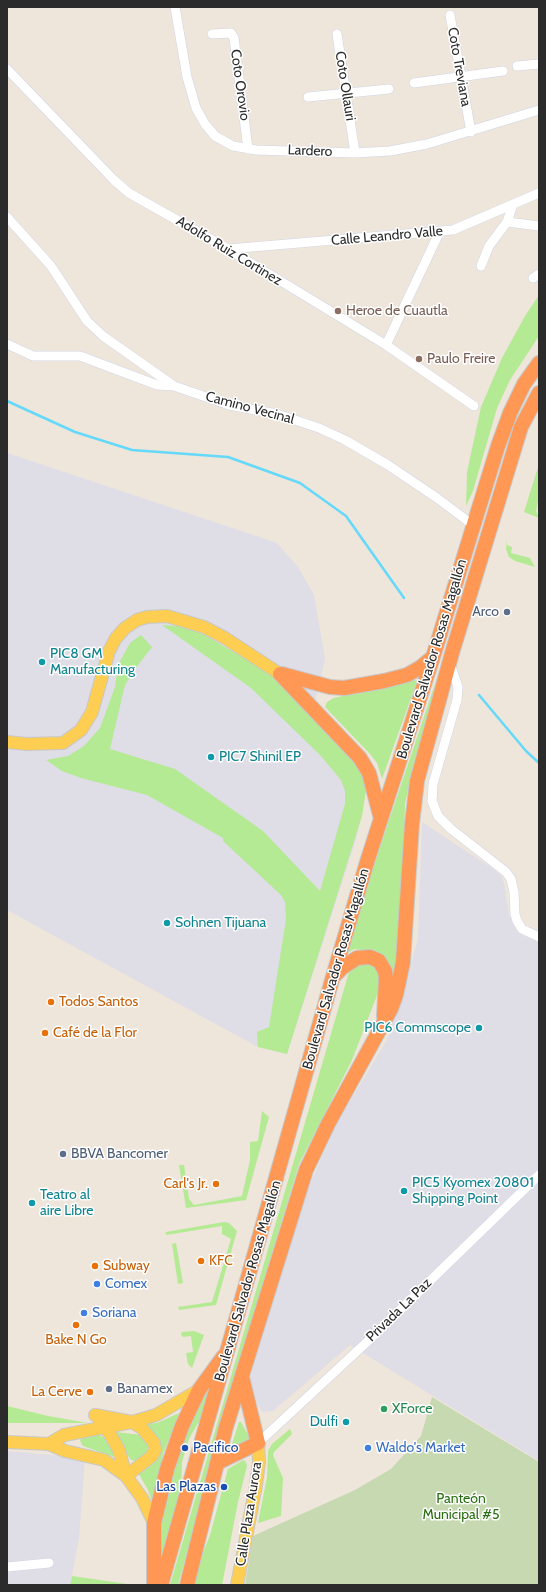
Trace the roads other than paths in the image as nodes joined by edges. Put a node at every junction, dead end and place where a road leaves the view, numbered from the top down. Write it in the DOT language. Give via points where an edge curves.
graph roads {
  1 [pos="175,7"];
  2 [pos="450,15"];
  3 [pos="212,34"];
  4 [pos="337,34"];
  5 [pos="539,64"];
  6 [pos="517,66"];
  7 [pos="7,69"];
  8 [pos="503,71"];
  9 [pos="461,76"];
  10 [pos="414,83"];
  11 [pos="389,89"];
  12 [pos="346,93"];
  13 [pos="308,97"];
  14 [pos="539,110"];
  15 [pos="471,132"];
  16 [pos="248,149"];
  17 [pos="355,153"];
  18 [pos="539,193"];
  19 [pos="513,204"];
  20 [pos="7,217"];
  21 [pos="507,222"];
  22 [pos="539,226"];
  23 [pos="440,232"];
  24 [pos="228,249"];
  25 [pos="481,266"];
  26 [pos="7,344"];
  27 [pos="386,345"];
  28 [pos="539,363"];
  29 [pos="174,386"];
  30 [pos="539,393"];
  31 [pos="539,405"];
  32 [pos="474,406"];
  33 [pos="521,427"];
  34 [pos="473,525"];
  35 [pos="433,658"];
  36 [pos="450,664"];
  37 [pos="280,674"];
  38 [pos="7,742"];
  39 [pos="381,820"];
  40 [pos="539,937"];
  41 [pos="332,980"];
  42 [pos="383,1024"];
  43 [pos="539,1175"];
  44 [pos="229,1348"];
  45 [pos="241,1376"];
  46 [pos="199,1390"];
  47 [pos="132,1422"];
  48 [pos="105,1427"];
  49 [pos="7,1442"];
  50 [pos="49,1444"];
  51 [pos="258,1444"];
  52 [pos="217,1463"];
  53 [pos="126,1476"];
  54 [pos="154,1523"];
  55 [pos="49,1563"];
  56 [pos="7,1567"];
  57 [pos="154,1585"];
  58 [pos="161,1585"];
  59 [pos="187,1585"];
  60 [pos="237,1585"];
  1 -- 16 [label="street, Lardero" via="186,77 196,108 215,136 233,146"];
  2 -- 9 [label="street, Coto Treviana"];
  3 -- 16 [label="street, Coto Orovio" via="231,33 234,38"];
  4 -- 12 [label="street, Coto Ollauri"];
  5 -- 6 [label="street"];
  7 -- 24 [label="street, Adolfo Ruiz Cortinez" via="122,187"];
  8 -- 9 [label="street"];
  9 -- 10 [label="street"];
  9 -- 15 [label="street, Coto Treviana"];
  11 -- 12 [label="street"];
  12 -- 13 [label="street"];
  12 -- 17 [label="street, Coto Ollauri"];
  14 -- 15 [label="street, Lardero"];
  15 -- 17 [label="street, Lardero" via="408,149"];
  16 -- 17 [label="street, Lardero"];
  18 -- 19 [label="street, Calle Leandro Valle"];
  19 -- 21 [label="street"];
  19 -- 23 [label="street, Calle Leandro Valle" via="462,228"];
  20 -- 29 [label="street" via="51,266 87,321 103,336"];
  21 -- 22 [label="street"];
  21 -- 25 [label="street" via="489,246"];
  23 -- 24 [label="street, Calle Leandro Valle"];
  23 -- 27 [label="street"];
  24 -- 27 [label="street, Adolfo Ruiz Cortinez"];
  26 -- 29 [label="street, Camino Vecinal" via="33,356 80,356 157,385"];
  27 -- 32 [label="street, Adolfo Ruiz Cortinez"];
  28 -- 34 [label="highway, Boulevard Salvador Rosas Magallón" via="524,384 510,412"];
  29 -- 34 [label="street, Camino Vecinal" via="229,405 277,414 345,440 412,480"];
  30 -- 33 [label="highway, Boulevard Salvador Rosas Magallón"];
  31 -- 33 [label="highway"];
  33 -- 36 [label="highway, Boulevard Salvador Rosas Magallón"];
  34 -- 35 [label="highway, Boulevard Salvador Rosas Magallón"];
  35 -- 37 [label="highway" via="407,674 344,688 330,687"];
  35 -- 39 [label="highway, Boulevard Salvador Rosas Magallón"];
  36 -- 40 [label="street" via="458,687 457,700 433,784 432,802 438,816 451,829 506,872 514,892 514,914 517,921 522,929"];
  36 -- 42 [label="highway, Boulevard Salvador Rosas Magallón" via="417,781 403,962 396,995"];
  37 -- 38 [label="main road" via="204,627 167,616 147,617 125,628 116,638 109,651 92,712 81,730 62,743"];
  37 -- 39 [label="highway" via="360,758 369,773"];
  39 -- 41 [label="highway, Boulevard Salvador Rosas Magallón"];
  41 -- 42 [label="highway" via="343,967 357,958 370,957 379,961 386,978"];
  41 -- 44 [label="highway, Boulevard Salvador Rosas Magallón"];
  42 -- 45 [label="highway, Boulevard Salvador Rosas Magallón" via="325,1129 306,1170"];
  43 -- 51 [label="street, Privada La Paz"];
  44 -- 46 [label="highway"];
  44 -- 58 [label="highway, Boulevard Salvador Rosas Magallón"];
  45 -- 51 [label="highway"];
  45 -- 52 [label="highway, Boulevard Salvador Rosas Magallón"];
  46 -- 47 [label="main road" via="156,1414"];
  46 -- 54 [label="highway" via="182,1426 167,1469"];
  47 -- 48 [label="main road"];
  47 -- 53 [label="main road" via="149,1435 155,1450 147,1461"];
  48 -- 50 [label="main road" via="64,1435"];
  48 -- 53 [label="main road" via="119,1450"];
  49 -- 50 [label="main road"];
  50 -- 53 [label="main road" via="65,1451 104,1460"];
  51 -- 52 [label="highway"];
  51 -- 60 [label="main road, Calle Plaza Aurora" via="256,1485"];
  52 -- 59 [label="highway, Boulevard Salvador Rosas Magallón"];
  53 -- 54 [label="main road" via="142,1497"];
  54 -- 57 [label="highway"];
  55 -- 56 [label="street"];
}
